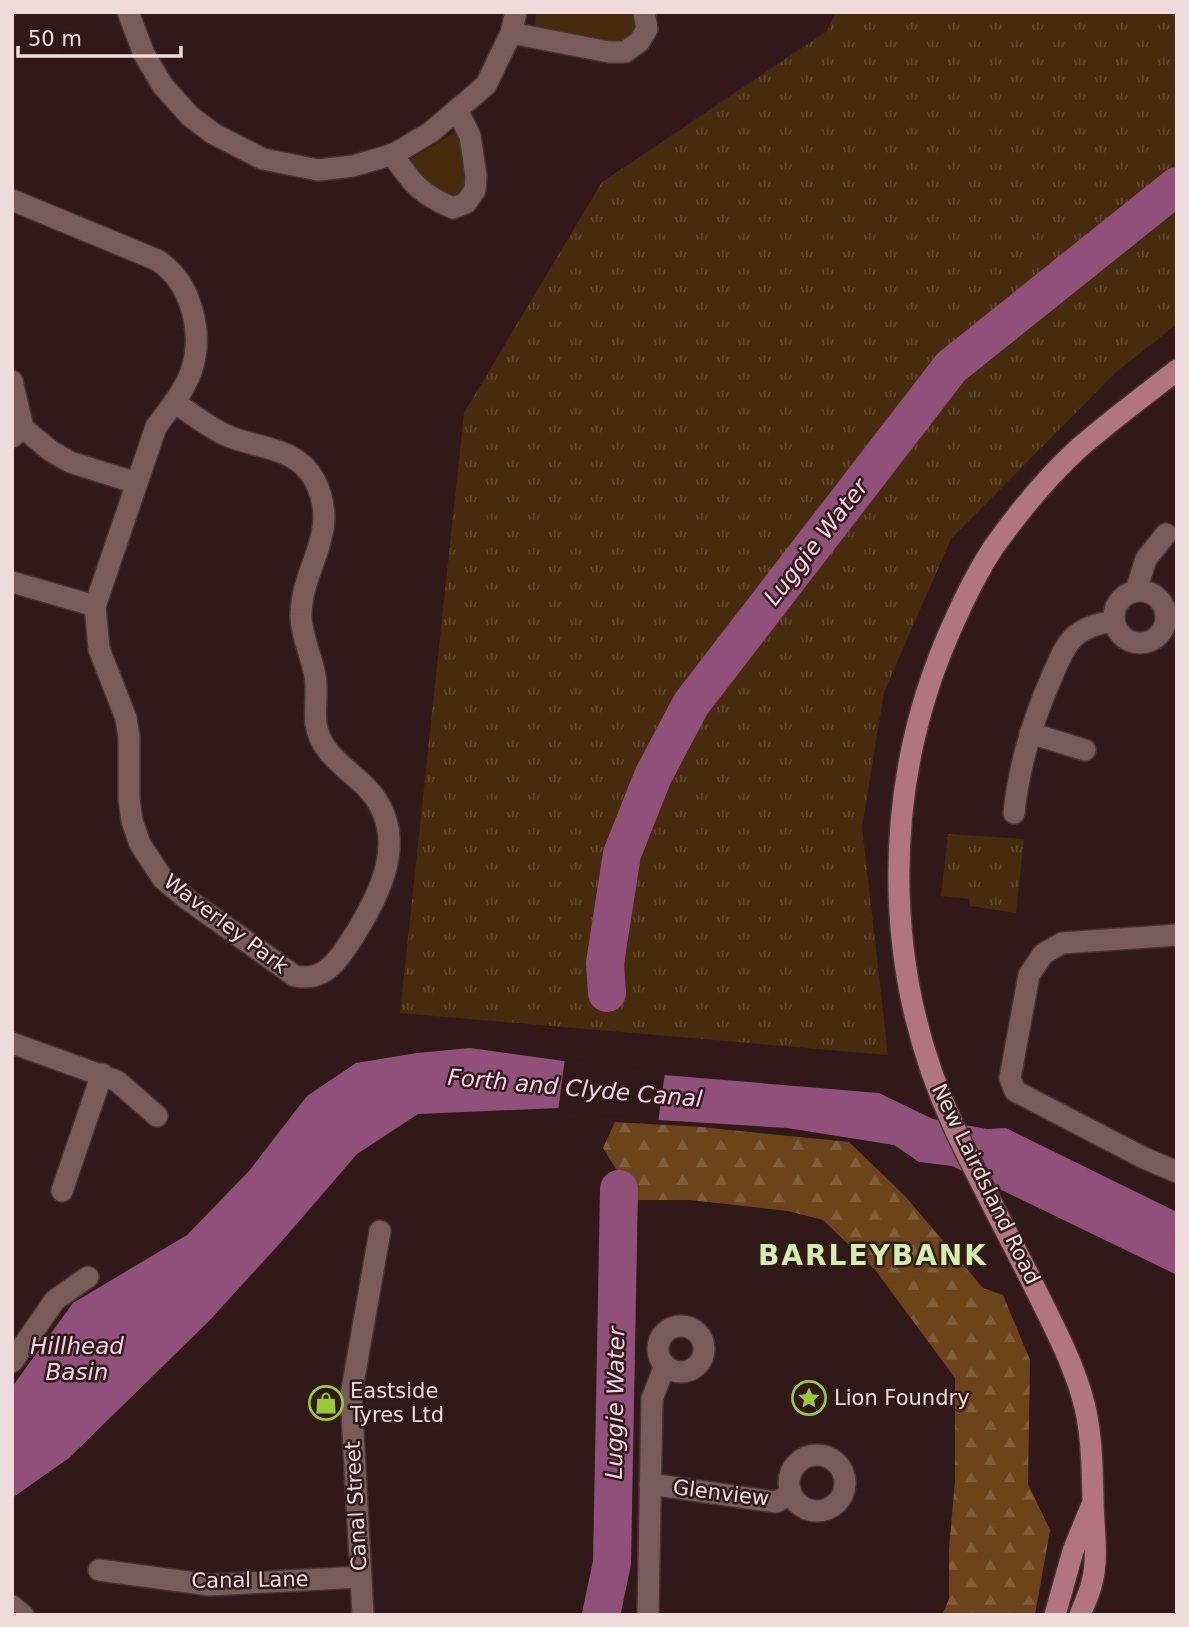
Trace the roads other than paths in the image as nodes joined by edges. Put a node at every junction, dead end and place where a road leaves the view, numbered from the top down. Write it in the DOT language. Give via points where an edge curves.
graph roads {
  1 [pos="128,12"];
  2 [pos="644,12"];
  3 [pos="514,23"];
  4 [pos="457,110"];
  5 [pos="392,155"];
  6 [pos="12,200"];
  7 [pos="1177,370"];
  8 [pos="12,381"];
  9 [pos="174,402"];
  10 [pos="18,432"];
  11 [pos="136,483"];
  12 [pos="1166,534"];
  13 [pos="12,582"];
  14 [pos="1136,592"];
  15 [pos="1168,600"];
  16 [pos="94,606"];
  17 [pos="1114,621"];
  18 [pos="1030,733"];
  19 [pos="1085,750"];
  20 [pos="1014,813"];
  21 [pos="1177,935"];
  22 [pos="12,1043"];
  23 [pos="102,1074"];
  24 [pos="157,1116"];
  25 [pos="1177,1172"];
  26 [pos="62,1191"];
  27 [pos="380,1231"];
  28 [pos="88,1278"];
  29 [pos="12,1362"];
  30 [pos="665,1365"];
  31 [pos="650,1484"];
  32 [pos="791,1494"];
  33 [pos="1093,1501"];
  34 [pos="99,1570"];
  35 [pos="360,1577"];
  36 [pos="1093,1581"];
  37 [pos="12,1606"];
  38 [pos="23,1615"];
  39 [pos="362,1615"];
  40 [pos="648,1615"];
  41 [pos="1055,1615"];
  42 [pos="1080,1615"];
  43 [pos="1094,1615"];
  1 -- 5 [label="street" via="163,86 214,134 263,159 318,170"];
  2 -- 3 [label="street" via="647,29 625,52 609,52"];
  3 -- 4 [label="street" via="486,85"];
  4 -- 5 [label="street" via="432,132"];
  4 -- 5 [label="street" via="471,136 475,166 475,191 466,203 453,208 430,198 411,182"];
  6 -- 9 [label="street, Waverley Park" via="157,260 170,271 190,302 196,327 192,370"];
  7 -- 33 [label="main road, New Lairdsland Road" via="1077,450 1040,489 980,570 937,661 916,730 898,858 903,954 919,1030 954,1126 1057,1331 1083,1398"];
  8 -- 10 [label="street"];
  9 -- 11 [label="street, Waverley Park" via="156,427"];
  9 -- 16 [label="street, Waverley Park" via="231,437 289,455 314,479 323,504 323,532 300,618 315,676 316,726 328,752 381,806 389,844 387,868 373,905 330,970 315,977 295,976 187,900 152,865 132,821 126,718 99,649"];
  10 -- 11 [label="street" via="70,462"];
  11 -- 16 [label="street, Waverley Park"];
  12 -- 14 [label="street" via="1146,559"];
  13 -- 16 [label="street"];
  14 -- 15 [label="street"];
  14 -- 17 [label="street" via="1121,599"];
  15 -- 17 [label="street" via="1164,625 1154,639 1138,644 1129,641"];
  17 -- 18 [label="street" via="1090,626 1064,650"];
  18 -- 19 [label="street"];
  18 -- 20 [label="street"];
  21 -- 25 [label="street" via="1062,943 1043,954 1029,975 1010,1078 1015,1091"];
  22 -- 23 [label="street"];
  23 -- 24 [label="street" via="131,1091"];
  23 -- 26 [label="street"];
  27 -- 35 [label="street, Canal Street" via="351,1395"];
  28 -- 29 [label="street" via="55,1300"];
  30 -- 31 [label="street" via="652,1399"];
  31 -- 32 [label="street, Glenview" via="776,1502"];
  31 -- 40 [label="street"];
  33 -- 36 [label="main road, New Lairdsland Road"];
  33 -- 41 [label="main road, New Lairdsland Road"];
  34 -- 35 [label="street, Canal Lane" via="210,1586"];
  35 -- 39 [label="street, Canal Street"];
  36 -- 42 [label="main road, New Lairdsland Road"];
  36 -- 43 [label="main road"];
  37 -- 38 [label="street"];
}
